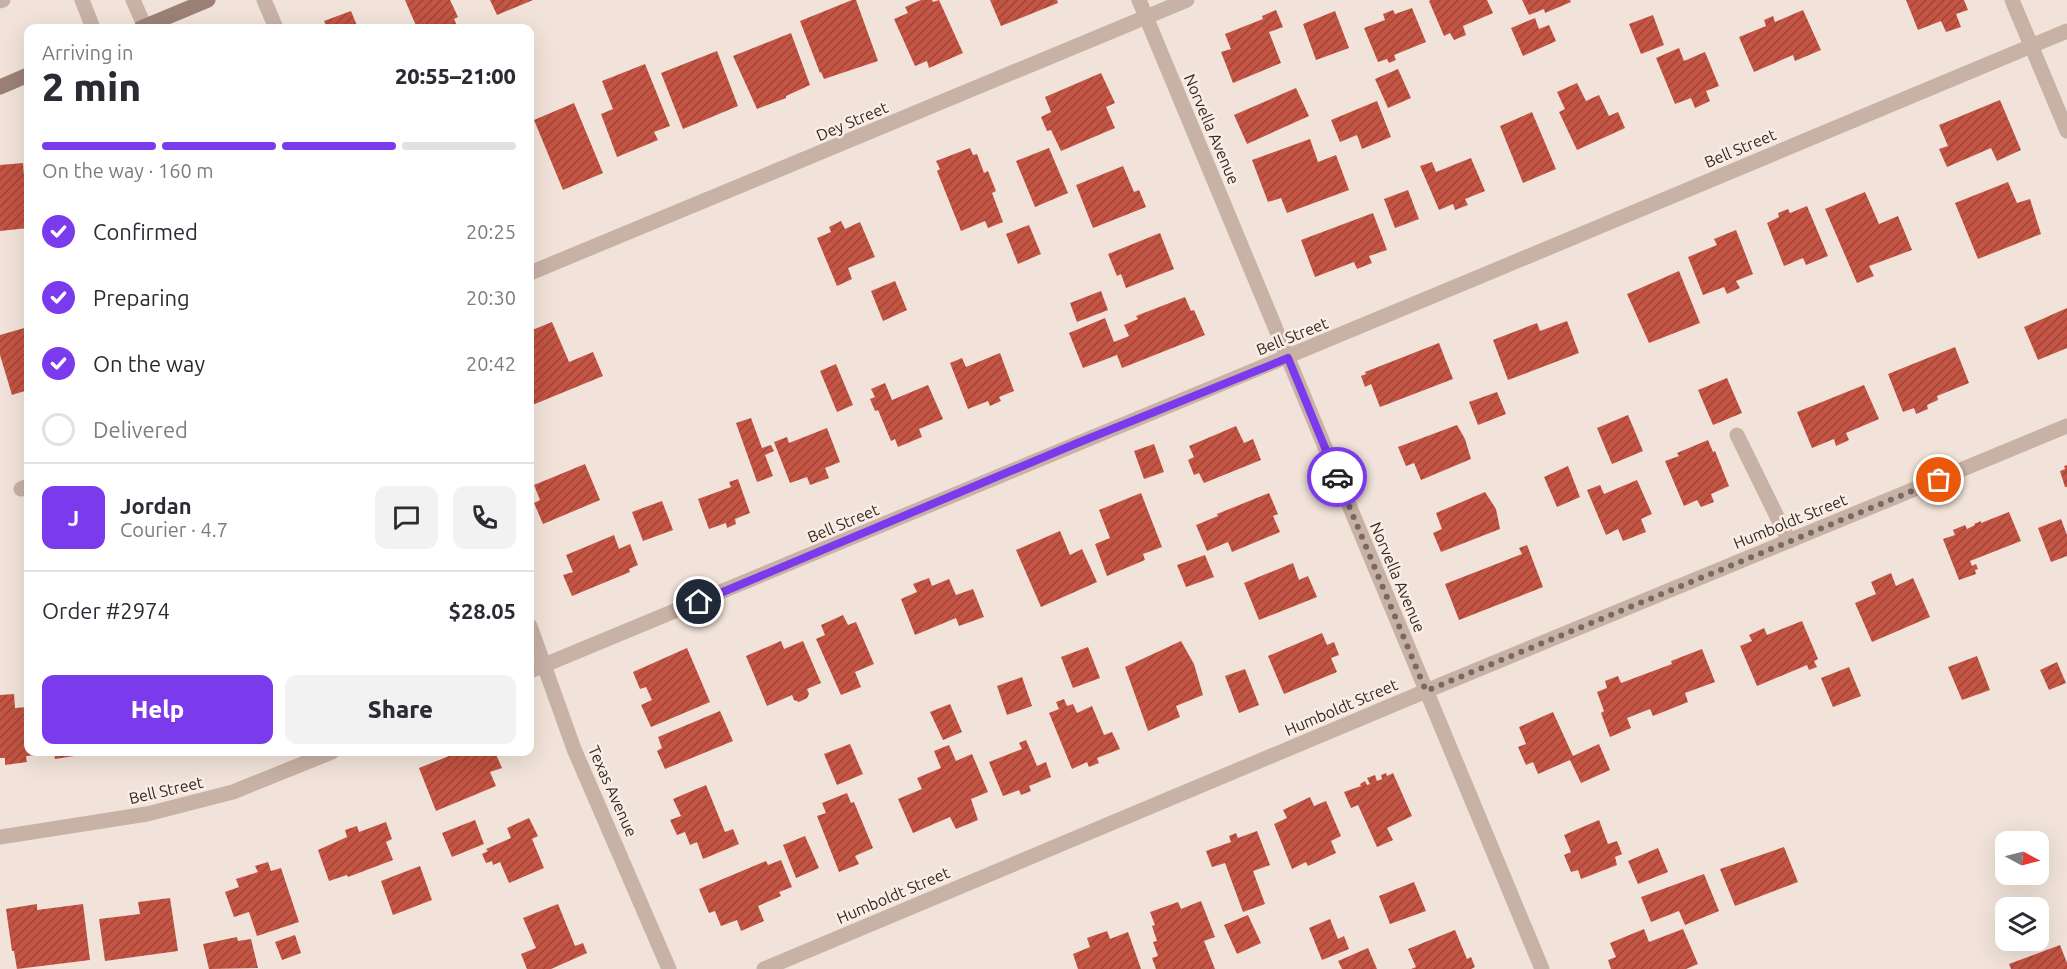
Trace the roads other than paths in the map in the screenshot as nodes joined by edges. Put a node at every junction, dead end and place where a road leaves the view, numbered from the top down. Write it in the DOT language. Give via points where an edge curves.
graph roads {
  1 [pos="82,0"];
  2 [pos="133,0"];
  3 [pos="206,0"];
  4 [pos="264,0"];
  5 [pos="1139,0"];
  6 [pos="1187,0"];
  7 [pos="2012,0"];
  8 [pos="1146,17"];
  9 [pos="91,24"];
  10 [pos="142,24"];
  11 [pos="152,24"];
  12 [pos="274,24"];
  13 [pos="2067,31"];
  14 [pos="2031,46"];
  15 [pos="24,77"];
  16 [pos="0,87"];
  17 [pos="2067,131"];
  18 [pos="534,271"];
  19 [pos="1288,358"];
  20 [pos="2067,426"];
  21 [pos="1737,435"];
  22 [pos="1789,542"];
  23 [pos="534,650"];
  24 [pos="537,668"];
  25 [pos="1426,691"];
  26 [pos="322,756"];
  27 [pos="0,837"];
  28 [pos="669,969"];
  29 [pos="764,969"];
  30 [pos="1542,969"];
  1 -- 9 [label="street"];
  2 -- 10 [label="street"];
  3 -- 11 [label="main road"];
  4 -- 12 [label="street"];
  5 -- 8 [label="street, Norvella Avenue"];
  6 -- 8 [label="street, Dey Street"];
  7 -- 14 [label="street"];
  8 -- 18 [label="street, Dey Street"];
  8 -- 19 [label="street, Norvella Avenue"];
  13 -- 14 [label="street, Bell Street"];
  14 -- 17 [label="street"];
  14 -- 19 [label="street, Bell Street"];
  15 -- 16 [label="main road"];
  19 -- 24 [label="street, Bell Street"];
  19 -- 25 [label="street, Norvella Avenue"];
  20 -- 22 [label="street, Humboldt Street"];
  21 -- 22 [label="street"];
  22 -- 25 [label="street, Humboldt Street"];
  23 -- 24 [label="street, Texas Avenue"];
  24 -- 28 [label="street, Texas Avenue"];
  25 -- 29 [label="street, Humboldt Street"];
  25 -- 30 [label="street, Norvella Avenue"];
  26 -- 27 [label="street, Bell Street" via="233,792 147,814"];
}
